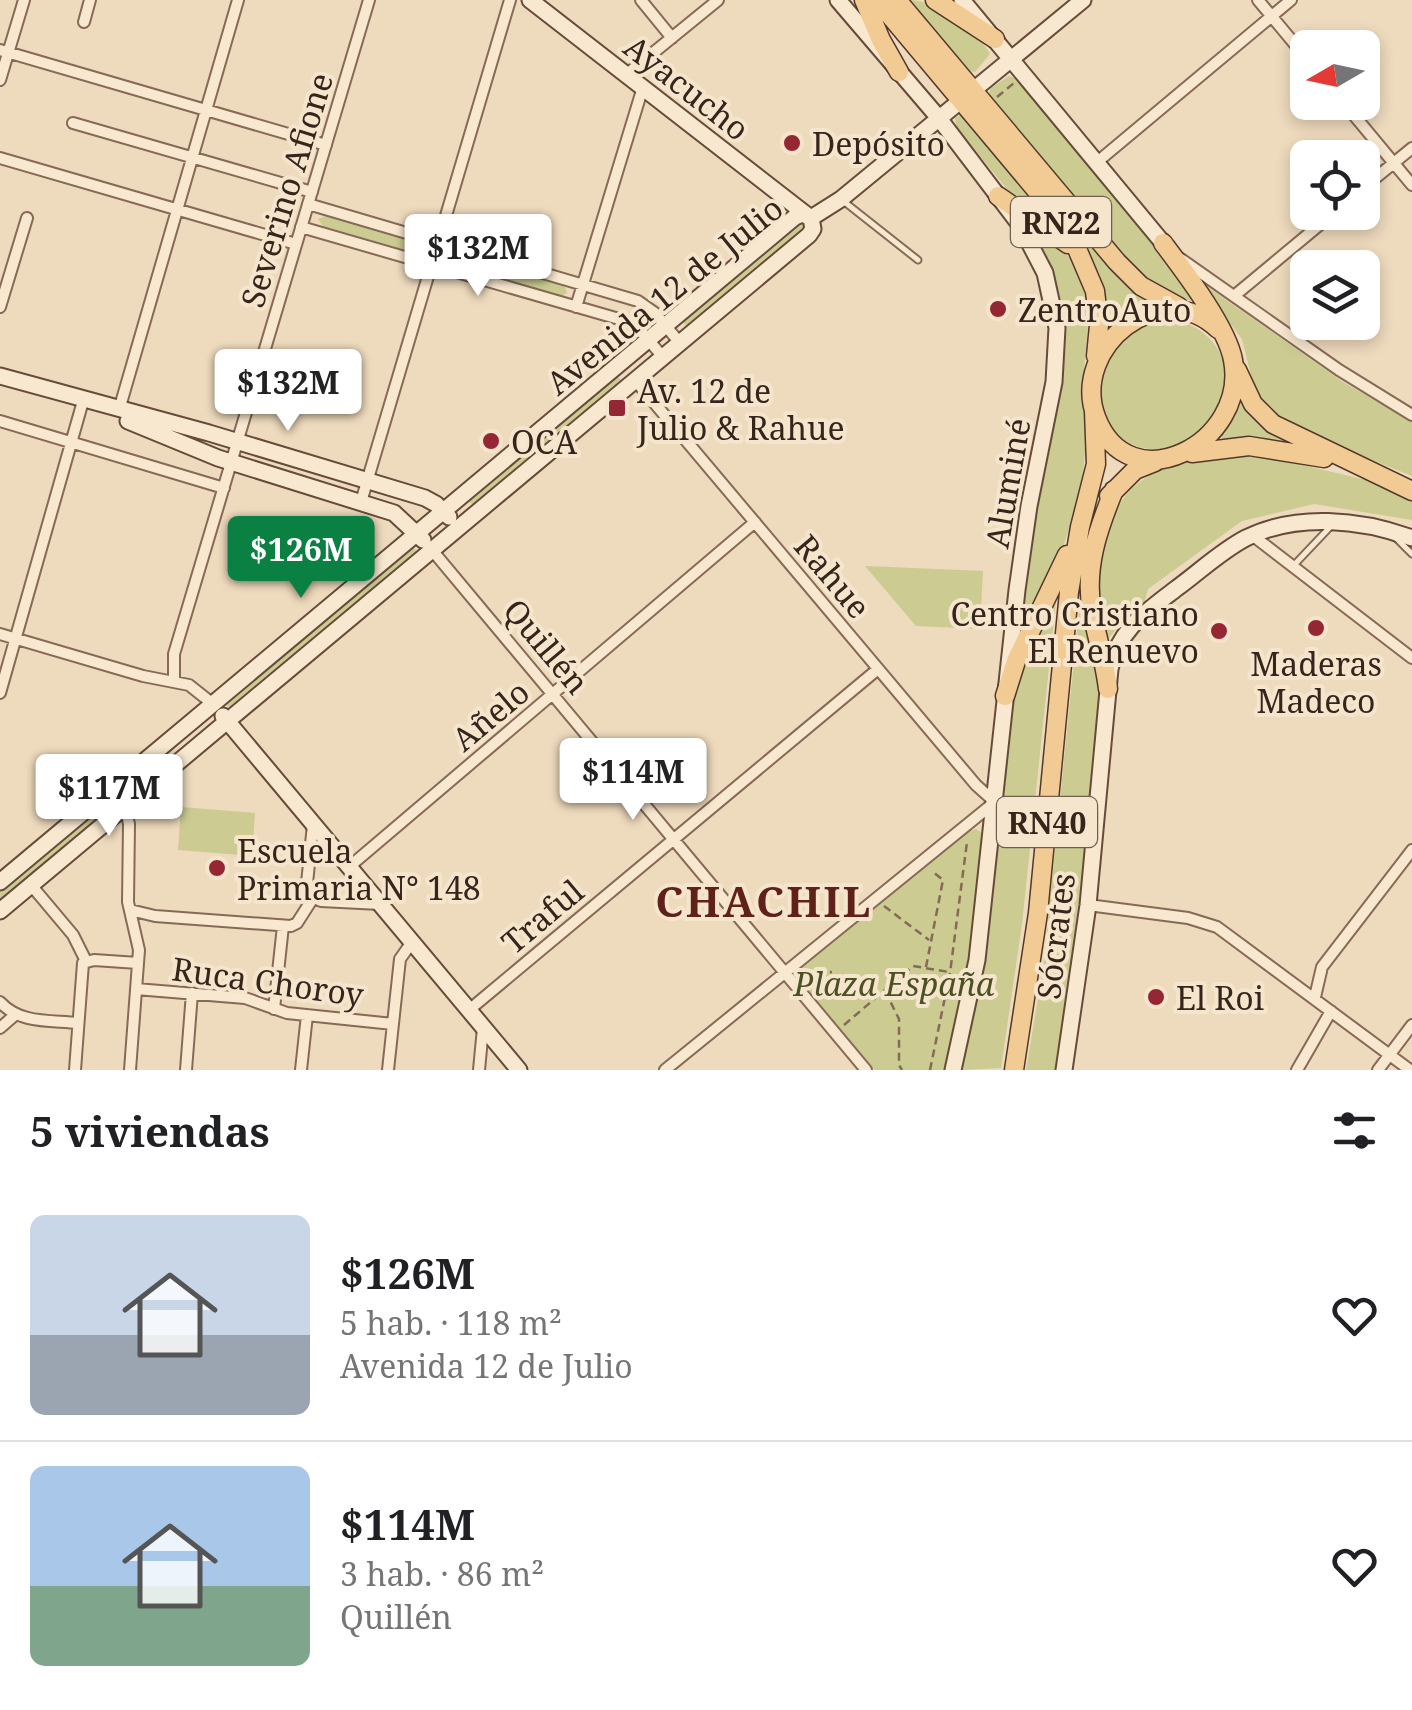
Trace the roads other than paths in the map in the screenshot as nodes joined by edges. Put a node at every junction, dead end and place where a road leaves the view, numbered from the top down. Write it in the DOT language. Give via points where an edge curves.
graph roads {
  1 [pos="24,0"];
  2 [pos="90,0"];
  3 [pos="238,0"];
  4 [pos="369,0"];
  5 [pos="510,0"];
  6 [pos="530,0"];
  7 [pos="642,0"];
  8 [pos="718,0"];
  9 [pos="838,0"];
  10 [pos="864,0"];
  11 [pos="877,0"];
  12 [pos="897,0"];
  13 [pos="934,0"];
  14 [pos="962,0"];
  15 [pos="1083,0"];
  16 [pos="1258,0"];
  17 [pos="1290,0"];
  18 [pos="1271,16"];
  19 [pos="84,22"];
  20 [pos="672,38"];
  21 [pos="1290,39"];
  22 [pos="996,40"];
  23 [pos="4,51"];
  24 [pos="1012,59"];
  25 [pos="899,72"];
  26 [pos="626,74"];
  27 [pos="0,80"];
  28 [pos="643,87"];
  29 [pos="967,95"];
  30 [pos="206,110"];
  31 [pos="938,117"];
  32 [pos="1358,120"];
  33 [pos="73,124"];
  34 [pos="326,144"];
  35 [pos="1412,148"];
  36 [pos="0,158"];
  37 [pos="192,158"];
  38 [pos="1096,163"];
  39 [pos="1394,163"];
  40 [pos="1380,174"];
  41 [pos="1412,185"];
  42 [pos="998,196"];
  43 [pos="310,198"];
  44 [pos="841,199"];
  45 [pos="177,210"];
  46 [pos="27,218"];
  47 [pos="811,218"];
  48 [pos="301,227"];
  49 [pos="1313,230"];
  50 [pos="438,242"];
  51 [pos="1163,243"];
  52 [pos="296,244"];
  53 [pos="1083,258"];
  54 [pos="918,260"];
  55 [pos="431,264"];
  56 [pos="583,284"];
  57 [pos="1234,296"];
  58 [pos="0,306"];
  59 [pos="576,307"];
  60 [pos="1186,310"];
  61 [pos="666,326"];
  62 [pos="1218,329"];
  63 [pos="649,340"];
  64 [pos="680,343"];
  65 [pos="663,357"];
  66 [pos="1234,360"];
  67 [pos="1094,372"];
  68 [pos="0,376"];
  69 [pos="635,380"];
  70 [pos="83,402"];
  71 [pos="119,410"];
  72 [pos="1094,410"];
  73 [pos="1412,414"];
  74 [pos="0,421"];
  75 [pos="71,442"];
  76 [pos="237,442"];
  77 [pos="1169,458"];
  78 [pos="231,462"];
  79 [pos="1364,468"];
  80 [pos="367,481"];
  81 [pos="224,488"];
  82 [pos="1410,489"];
  83 [pos="1114,490"];
  84 [pos="361,502"];
  85 [pos="1085,508"];
  86 [pos="444,512"];
  87 [pos="754,522"];
  88 [pos="1336,522"];
  89 [pos="458,528"];
  90 [pos="417,533"];
  91 [pos="1391,533"];
  92 [pos="1252,536"];
  93 [pos="1412,538"];
  94 [pos="432,550"];
  95 [pos="1412,554"];
  96 [pos="1293,567"];
  97 [pos="1072,573"];
  98 [pos="0,634"];
  99 [pos="16,638"];
  100 [pos="1412,658"];
  101 [pos="878,669"];
  102 [pos="174,682"];
  103 [pos="1108,689"];
  104 [pos="0,693"];
  105 [pos="552,694"];
  106 [pos="1005,696"];
  107 [pos="213,704"];
  108 [pos="227,721"];
  109 [pos="108,792"];
  110 [pos="995,802"];
  111 [pos="122,809"];
  112 [pos="314,824"];
  113 [pos="674,840"];
  114 [pos="1412,850"];
  115 [pos="349,867"];
  116 [pos="4,875"];
  117 [pos="31,885"];
  118 [pos="313,898"];
  119 [pos="380,904"];
  120 [pos="1088,905"];
  121 [pos="130,910"];
  122 [pos="0,911"];
  123 [pos="284,926"];
  124 [pos="412,942"];
  125 [pos="86,961"];
  126 [pos="138,963"];
  127 [pos="784,972"];
  128 [pos="136,989"];
  129 [pos="192,994"];
  130 [pos="1314,997"];
  131 [pos="1,1004"];
  132 [pos="274,1010"];
  133 [pos="469,1010"];
  134 [pos="1331,1011"];
  135 [pos="15,1015"];
  136 [pos="306,1015"];
  137 [pos="78,1023"];
  138 [pos="393,1024"];
  139 [pos="1412,1025"];
  140 [pos="483,1027"];
  141 [pos="0,1028"];
  142 [pos="1390,1055"];
  143 [pos="75,1070"];
  144 [pos="130,1070"];
  145 [pos="186,1070"];
  146 [pos="301,1070"];
  147 [pos="388,1070"];
  148 [pos="479,1070"];
  149 [pos="519,1070"];
  150 [pos="665,1070"];
  151 [pos="866,1070"];
  152 [pos="953,1070"];
  153 [pos="1014,1070"];
  154 [pos="1064,1070"];
  155 [pos="1297,1070"];
  156 [pos="1378,1070"];
  157 [pos="1410,1070"];
  1 -- 23 [label="street"];
  2 -- 19 [label="street"];
  3 -- 30 [label="street"];
  4 -- 34 [label="street, Severino Afione"];
  5 -- 50 [label="street"];
  6 -- 26 [label="street, Ayacucho"];
  7 -- 20 [label="street"];
  8 -- 20 [label="street"];
  9 -- 25 [label="street, Aluminé"];
  10 -- 25 [label="main road"];
  11 -- 29 [label="main road, RN22"];
  12 -- 29 [label="main road, RN22"];
  13 -- 22 [label="main road"];
  14 -- 22 [label="street"];
  15 -- 24 [label="street, Avenida 12 de Julio"];
  16 -- 18 [label="street"];
  17 -- 18 [label="street"];
  18 -- 21 [label="street"];
  18 -- 38 [label="street"];
  20 -- 26 [label="street"];
  22 -- 24 [label="street"];
  23 -- 27 [label="street"];
  23 -- 30 [label="street"];
  24 -- 29 [label="street, Avenida 12 de Julio"];
  24 -- 38 [label="street"];
  25 -- 31 [label="street, Aluminé"];
  26 -- 28 [label="street, Ayacucho"];
  28 -- 47 [label="street, Ayacucho"];
  28 -- 56 [label="street"];
  29 -- 31 [label="street, Avenida 12 de Julio"];
  29 -- 53 [label="main road, RN22"];
  29 -- 60 [label="main road, RN22" via="1117,262 1154,295"];
  30 -- 34 [label="street"];
  30 -- 37 [label="street"];
  31 -- 42 [label="street, Aluminé"];
  31 -- 44 [label="street, Avenida 12 de Julio"];
  32 -- 39 [label="street"];
  33 -- 37 [label="street"];
  34 -- 43 [label="street, Severino Afione"];
  35 -- 39 [label="street"];
  36 -- 45 [label="street"];
  37 -- 43 [label="street"];
  37 -- 45 [label="street"];
  38 -- 51 [label="street"];
  39 -- 40 [label="street"];
  39 -- 41 [label="street"];
  42 -- 53 [label="main road"];
  42 -- 106 [label="street, Aluminé" via="1045,273 1058,346"];
  43 -- 48 [label="street, Severino Afione"];
  43 -- 50 [label="street"];
  44 -- 47 [label="street, Avenida 12 de Julio"];
  44 -- 54 [label="lane"];
  45 -- 52 [label="street"];
  45 -- 71 [label="street"];
  46 -- 58 [label="street"];
  47 -- 61 [label="street, Avenida 12 de Julio" via="795,216"];
  47 -- 64 [label="street, Avenida 12 de Julio" via="809,235"];
  48 -- 52 [label="street, Severino Afione"];
  48 -- 55 [label="street"];
  49 -- 57 [label="street"];
  50 -- 55 [label="street"];
  50 -- 56 [label="street"];
  51 -- 57 [label="street"];
  51 -- 62 [label="main road"];
  52 -- 76 [label="street, Severino Afione"];
  53 -- 67 [label="main road, RN22" via="1098,307"];
  55 -- 59 [label="street"];
  55 -- 80 [label="street"];
  56 -- 59 [label="street"];
  56 -- 61 [label="street" via="644,304"];
  57 -- 73 [label="street"];
  59 -- 63 [label="street" via="631,323"];
  60 -- 62 [label="main road"];
  60 -- 67 [label="main road" via="1134,319 1105,347"];
  61 -- 63 [label="street, Avenida 12 de Julio"];
  61 -- 64 [label="street"];
  62 -- 66 [label="main road, RN40"];
  63 -- 65 [label="street"];
  63 -- 86 [label="street, Avenida 12 de Julio"];
  64 -- 65 [label="street, Avenida 12 de Julio"];
  65 -- 69 [label="street, Avenida 12 de Julio"];
  66 -- 77 [label="main road, RN40" via="1233,391 1221,420 1202,443"];
  66 -- 79 [label="main road, RN40" via="1262,414"];
  67 -- 72 [label="main road, RN40"];
  68 -- 70 [label="street"];
  69 -- 87 [label="street, Rahue"];
  69 -- 89 [label="street, Avenida 12 de Julio"];
  70 -- 71 [label="street"];
  70 -- 75 [label="street"];
  70 -- 78 [label="street, Quillén"];
  71 -- 76 [label="street"];
  72 -- 77 [label="main road, RN40" via="1118,447 1139,457"];
  72 -- 85 [label="main road, RN40" via="1096,464"];
  74 -- 75 [label="street"];
  75 -- 81 [label="street"];
  75 -- 99 [label="street"];
  76 -- 78 [label="street, Severino Afione"];
  76 -- 80 [label="street"];
  77 -- 79 [label="main road, RN40" via="1230,446 1266,447"];
  77 -- 83 [label="main road, RN40" via="1135,470"];
  78 -- 81 [label="street, Severino Afione"];
  78 -- 84 [label="street, Quillén"];
  79 -- 82 [label="main road, RN40"];
  80 -- 84 [label="street"];
  80 -- 86 [label="street" via="430,500"];
  81 -- 102 [label="street, Severino Afione" via="174,654"];
  83 -- 97 [label="main road, RN40" via="1086,532"];
  83 -- 103 [label="main road" via="1094,543 1090,583"];
  84 -- 90 [label="street, Quillén" via="399,516"];
  85 -- 97 [label="main road, RN40"];
  85 -- 106 [label="main road"];
  86 -- 89 [label="street"];
  86 -- 90 [label="street, Avenida 12 de Julio"];
  87 -- 101 [label="street, Rahue"];
  87 -- 105 [label="street, Añelo"];
  88 -- 91 [label="street"];
  88 -- 92 [label="street"];
  88 -- 96 [label="lane"];
  89 -- 94 [label="street, Avenida 12 de Julio"];
  90 -- 94 [label="street, Quillén"];
  90 -- 107 [label="street, Avenida 12 de Julio"];
  91 -- 93 [label="street"];
  91 -- 95 [label="lane"];
  92 -- 96 [label="street"];
  92 -- 103 [label="street, Sócrates" via="1132,624 1113,657"];
  94 -- 105 [label="street, Quillén"];
  94 -- 108 [label="street, Avenida 12 de Julio"];
  96 -- 100 [label="street"];
  97 -- 153 [label="main road, RN40" via="1038,912"];
  98 -- 99 [label="street"];
  99 -- 102 [label="street"];
  99 -- 104 [label="street"];
  101 -- 110 [label="street, Rahue"];
  101 -- 113 [label="street, Traful"];
  102 -- 107 [label="street" via="197,689"];
  103 -- 120 [label="street, Sócrates"];
  105 -- 113 [label="street, Quillén"];
  105 -- 115 [label="street, Añelo"];
  106 -- 110 [label="street, Aluminé"];
  107 -- 108 [label="street"];
  107 -- 109 [label="street, Avenida 12 de Julio"];
  108 -- 111 [label="street, Avenida 12 de Julio"];
  108 -- 112 [label="street"];
  109 -- 111 [label="street"];
  109 -- 116 [label="street, Avenida 12 de Julio"];
  110 -- 127 [label="street"];
  110 -- 152 [label="street, Aluminé" via="977,960"];
  111 -- 117 [label="street, Avenida 12 de Julio"];
  111 -- 121 [label="street" via="129,824"];
  112 -- 115 [label="street"];
  112 -- 118 [label="street" via="306,883"];
  113 -- 127 [label="street, Quillén"];
  113 -- 133 [label="street, Traful"];
  114 -- 130 [label="street" via="1322,967"];
  115 -- 119 [label="street"];
  117 -- 122 [label="street, Avenida 12 de Julio"];
  117 -- 125 [label="street"];
  118 -- 119 [label="street"];
  118 -- 123 [label="street" via="297,923"];
  119 -- 124 [label="street"];
  120 -- 130 [label="street" via="1203,922"];
  120 -- 154 [label="street, Sócrates"];
  121 -- 123 [label="street"];
  121 -- 126 [label="street"];
  123 -- 132 [label="street"];
  124 -- 133 [label="street"];
  124 -- 138 [label="street" via="400,958"];
  125 -- 126 [label="street"];
  125 -- 137 [label="street"];
  126 -- 128 [label="street"];
  127 -- 150 [label="street"];
  127 -- 151 [label="street, Quillén"];
  128 -- 129 [label="street, Ruca Choroy"];
  128 -- 144 [label="street"];
  129 -- 132 [label="street, Ruca Choroy" via="252,999"];
  129 -- 145 [label="street"];
  130 -- 134 [label="street"];
  131 -- 135 [label="street"];
  132 -- 136 [label="street, Ruca Choroy"];
  133 -- 140 [label="street"];
  134 -- 142 [label="street"];
  134 -- 155 [label="street"];
  135 -- 137 [label="street"];
  135 -- 141 [label="street"];
  136 -- 138 [label="street, Ruca Choroy"];
  136 -- 146 [label="street"];
  137 -- 143 [label="street"];
  138 -- 147 [label="street"];
  139 -- 142 [label="street"];
  140 -- 148 [label="street"];
  140 -- 149 [label="street"];
  142 -- 156 [label="street"];
  142 -- 157 [label="street"];
}
